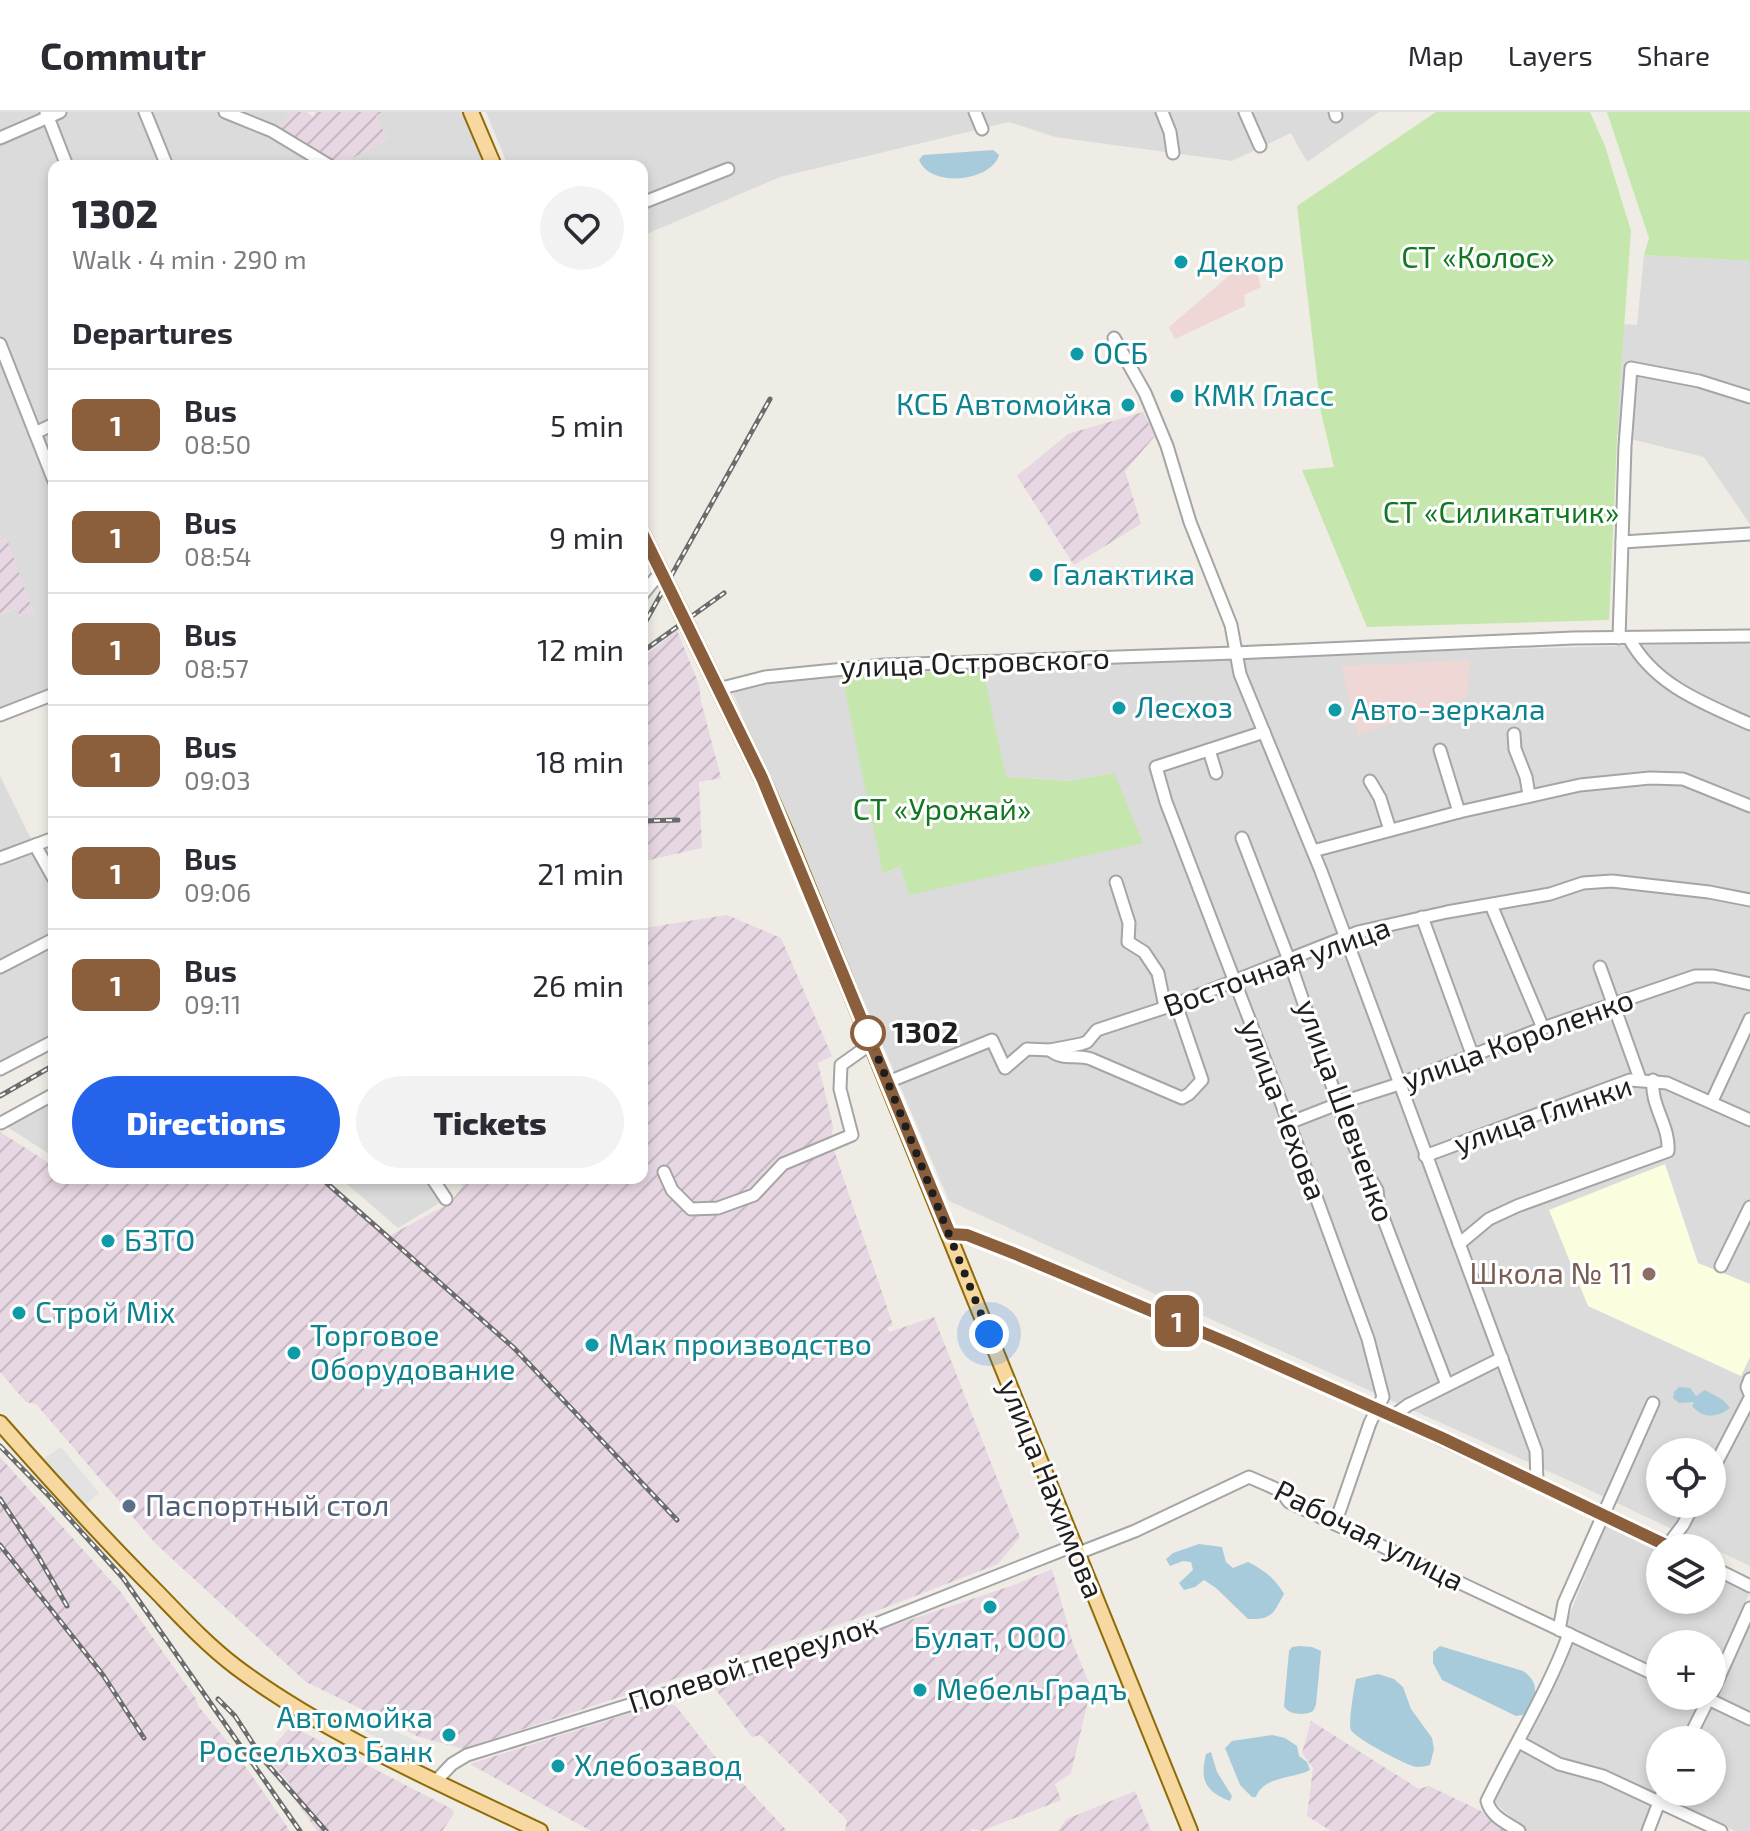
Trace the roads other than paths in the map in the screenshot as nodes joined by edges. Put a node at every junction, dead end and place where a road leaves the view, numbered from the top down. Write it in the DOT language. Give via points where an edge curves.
graph roads {
  1 [pos="60,112"];
  2 [pos="145,112"];
  3 [pos="225,112"];
  4 [pos="471,112"];
  5 [pos="975,112"];
  6 [pos="1162,112"];
  7 [pos="1245,112"];
  8 [pos="47,115"];
  9 [pos="982,129"];
  10 [pos="0,138"];
  11 [pos="1260,146"];
  12 [pos="1173,153"];
  13 [pos="65,160"];
  14 [pos="165,160"];
  15 [pos="320,160"];
  16 [pos="491,160"];
  17 [pos="728,169"];
  18 [pos="648,201"];
  19 [pos="1114,338"];
  20 [pos="0,344"];
  21 [pos="1750,397"];
  22 [pos="48,427"];
  23 [pos="35,433"];
  24 [pos="48,466"];
  25 [pos="1750,534"];
  26 [pos="1622,542"];
  27 [pos="648,546"];
  28 [pos="660,573"];
  29 [pos="648,588"];
  30 [pos="1750,636"];
  31 [pos="1624,638"];
  32 [pos="1235,653"];
  33 [pos="718,689"];
  34 [pos="48,696"];
  35 [pos="0,715"];
  36 [pos="1750,724"];
  37 [pos="1264,732"];
  38 [pos="1514,734"];
  39 [pos="1209,750"];
  40 [pos="1440,750"];
  41 [pos="1216,773"];
  42 [pos="1370,781"];
  43 [pos="1529,795"];
  44 [pos="1750,806"];
  45 [pos="1459,812"];
  46 [pos="1390,830"];
  47 [pos="1242,838"];
  48 [pos="48,840"];
  49 [pos="35,845"];
  50 [pos="1313,851"];
  51 [pos="0,858"];
  52 [pos="48,868"];
  53 [pos="1116,882"];
  54 [pos="1750,900"];
  55 [pos="1491,905"];
  56 [pos="1422,917"];
  57 [pos="1345,936"];
  58 [pos="48,942"];
  59 [pos="1289,960"];
  60 [pos="0,967"];
  61 [pos="1600,967"];
  62 [pos="1234,981"];
  63 [pos="1750,984"];
  64 [pos="1614,1004"];
  65 [pos="1171,1006"];
  66 [pos="1750,1019"];
  67 [pos="1543,1028"];
  68 [pos="872,1043"];
  69 [pos="48,1044"];
  70 [pos="1050,1050"];
  71 [pos="1472,1054"];
  72 [pos="0,1069"];
  73 [pos="1640,1079"];
  74 [pos="1653,1080"];
  75 [pos="888,1082"];
  76 [pos="1399,1084"];
  77 [pos="48,1097"];
  78 [pos="1712,1101"];
  79 [pos="1340,1103"];
  80 [pos="1750,1120"];
  81 [pos="1,1123"];
  82 [pos="1289,1123"];
  83 [pos="1425,1156"];
  84 [pos="664,1172"];
  85 [pos="436,1184"];
  86 [pos="446,1199"];
  87 [pos="1750,1207"];
  88 [pos="950,1234"];
  89 [pos="1459,1244"];
  90 [pos="1721,1266"];
  91 [pos="1502,1358"];
  92 [pos="1750,1379"];
  93 [pos="1447,1385"];
  94 [pos="1750,1396"];
  95 [pos="1653,1403"];
  96 [pos="1377,1409"];
  97 [pos="1393,1416"];
  98 [pos="0,1423"];
  99 [pos="1726,1443"];
  100 [pos="1537,1483"];
  101 [pos="1603,1516"];
  102 [pos="1335,1524"];
  103 [pos="1646,1536"];
  104 [pos="1075,1550"];
  105 [pos="1726,1573"];
  106 [pos="1749,1583"];
  107 [pos="1750,1608"];
  108 [pos="1564,1632"];
  109 [pos="1726,1658"];
  110 [pos="1646,1670"];
  111 [pos="1726,1706"];
  112 [pos="1750,1719"];
  113 [pos="1519,1742"];
  114 [pos="436,1781"];
  115 [pos="1646,1792"];
  116 [pos="1658,1806"];
  117 [pos="1677,1806"];
  118 [pos="540,1831"];
  119 [pos="1190,1831"];
  120 [pos="1519,1831"];
  121 [pos="1648,1831"];
  122 [pos="1721,1831"];
  1 -- 8 [label="street"];
  2 -- 14 [label="street"];
  3 -- 15 [label="street" via="272,131"];
  4 -- 16 [label="main road"];
  5 -- 9 [label="street"];
  6 -- 12 [label="street"];
  7 -- 11 [label="street"];
  8 -- 10 [label="street"];
  8 -- 13 [label="street"];
  17 -- 18 [label="street"];
  19 -- 32 [label="street" via="1167,446 1231,625"];
  20 -- 23 [label="street"];
  21 -- 26 [label="street" via="1631,368"];
  22 -- 23 [label="street"];
  23 -- 24 [label="street"];
  25 -- 26 [label="street"];
  26 -- 31 [label="street"];
  27 -- 28 [label="main road, улица Нахимова"];
  28 -- 29 [label="street"];
  28 -- 33 [label="main road, улица Нахимова"];
  30 -- 31 [label="street, улица Островского"];
  31 -- 32 [label="street, улица Островского"];
  31 -- 36 [label="street" via="1649,668 1679,690"];
  32 -- 33 [label="street, улица Островского" via="873,665 765,677"];
  32 -- 37 [label="street"];
  33 -- 68 [label="main road, улица Нахимова" via="762,778"];
  34 -- 35 [label="street"];
  37 -- 39 [label="street"];
  37 -- 50 [label="street"];
  38 -- 43 [label="street"];
  39 -- 41 [label="street"];
  39 -- 62 [label="street, улица Чехова" via="1156,767"];
  40 -- 45 [label="street"];
  42 -- 46 [label="street"];
  43 -- 44 [label="street" via="1673,778"];
  43 -- 45 [label="street"];
  45 -- 46 [label="street"];
  46 -- 50 [label="street"];
  47 -- 59 [label="street, улица Шевченко"];
  48 -- 49 [label="street"];
  49 -- 51 [label="street"];
  49 -- 52 [label="street"];
  50 -- 57 [label="street"];
  53 -- 65 [label="street" via="1129,923 1128,942 1144,952"];
  54 -- 55 [label="street, Восточная улица" via="1612,881"];
  55 -- 56 [label="street, Восточная улица"];
  55 -- 67 [label="street"];
  56 -- 57 [label="street, Восточная улица"];
  56 -- 71 [label="street"];
  57 -- 59 [label="street, Восточная улица"];
  57 -- 76 [label="street"];
  58 -- 60 [label="street"];
  59 -- 62 [label="street, Восточная улица"];
  59 -- 79 [label="street, улица Шевченко"];
  61 -- 64 [label="street"];
  62 -- 65 [label="street, Восточная улица"];
  62 -- 82 [label="street, улица Чехова"];
  63 -- 64 [label="street, улица Короленко" via="1695,976"];
  64 -- 67 [label="street, улица Короленко"];
  64 -- 73 [label="street"];
  65 -- 70 [label="street, Восточная улица" via="1097,1030 1081,1044"];
  65 -- 70 [label="street" via="1202,1080 1182,1098 1091,1059 1062,1057"];
  66 -- 78 [label="street"];
  67 -- 71 [label="street, улица Короленко"];
  68 -- 75 [label="main road, улица Нахимова"];
  68 -- 84 [label="street" via="841,1065 840,1089 852,1135 783,1164 754,1195 718,1208 691,1209 672,1190"];
  69 -- 72 [label="street"];
  70 -- 75 [label="street, Восточная улица" via="1027,1049 1005,1068 992,1040"];
  71 -- 76 [label="street, улица Короленко"];
  73 -- 74 [label="street, улица Глинки"];
  73 -- 83 [label="street, улица Глинки"];
  74 -- 78 [label="street, улица Глинки"];
  74 -- 89 [label="street" via="1668,1151 1517,1206 1489,1219"];
  75 -- 88 [label="main road, улица Нахимова"];
  76 -- 79 [label="street, улица Короленко"];
  76 -- 83 [label="street"];
  77 -- 81 [label="street"];
  78 -- 80 [label="street, улица Глинки"];
  79 -- 82 [label="street, улица Короленко"];
  79 -- 93 [label="street, улица Шевченко"];
  82 -- 96 [label="street, улица Чехова" via="1368,1339 1383,1397"];
  83 -- 89 [label="street"];
  85 -- 86 [label="street"];
  87 -- 90 [label="street"];
  88 -- 96 [label="street" via="967,1235 1050,1268"];
  88 -- 104 [label="main road, улица Нахимова"];
  89 -- 91 [label="street"];
  91 -- 93 [label="street"];
  91 -- 100 [label="street" via="1536,1451"];
  92 -- 94 [label="street"];
  93 -- 97 [label="street"];
  94 -- 99 [label="street"];
  95 -- 101 [label="street"];
  96 -- 97 [label="street"];
  96 -- 102 [label="street"];
  97 -- 100 [label="street"];
  98 -- 114 [label="main road" via="137,1572 226,1659 279,1697"];
  100 -- 101 [label="street"];
  101 -- 103 [label="street"];
  101 -- 108 [label="street" via="1564,1603"];
  102 -- 104 [label="street, Рабочая улица" via="1249,1477 1135,1531"];
  102 -- 108 [label="street, Рабочая улица"];
  104 -- 114 [label="street, Полевой переулок" via="746,1669 467,1755"];
  104 -- 119 [label="main road, улица Нахимова"];
  105 -- 106 [label="street"];
  107 -- 109 [label="street"];
  108 -- 110 [label="street, Рабочая улица"];
  108 -- 113 [label="street"];
  111 -- 112 [label="street"];
  113 -- 115 [label="street" via="1559,1764"];
  113 -- 120 [label="street" via="1487,1801 1496,1817"];
  114 -- 118 [label="main road"];
  116 -- 121 [label="street"];
  117 -- 122 [label="street"];
}
